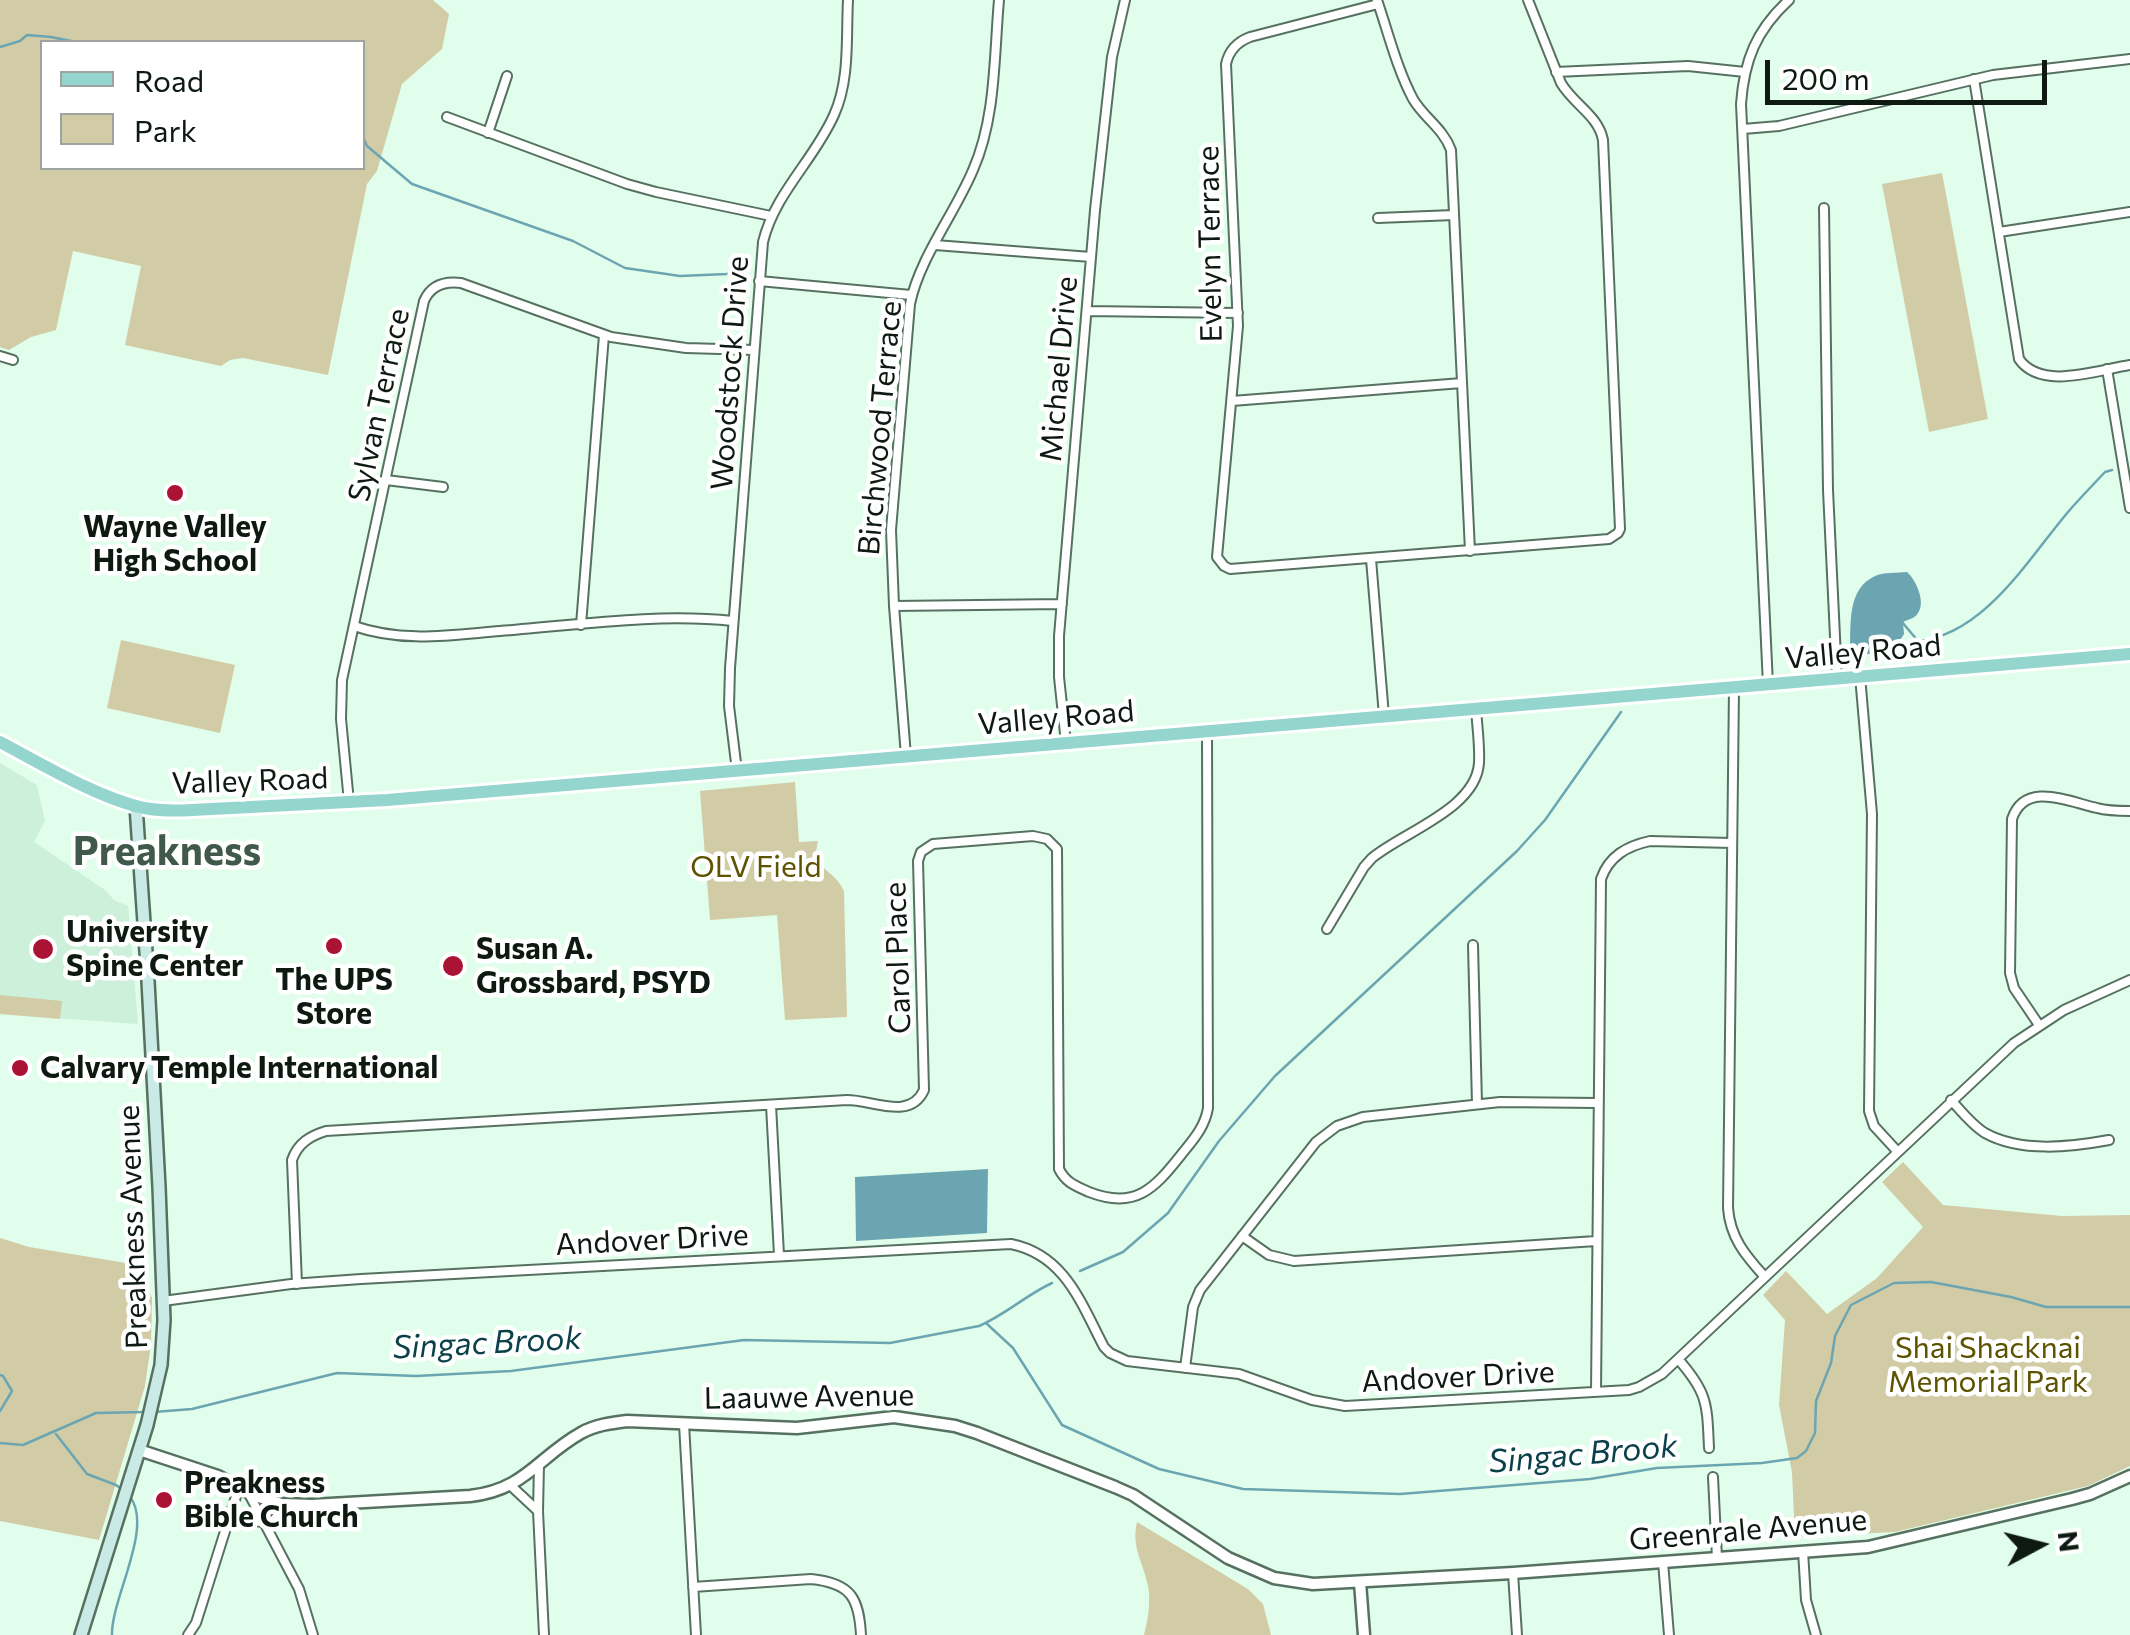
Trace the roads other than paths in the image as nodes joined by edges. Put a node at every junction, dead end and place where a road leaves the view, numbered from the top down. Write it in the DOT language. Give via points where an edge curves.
graph roads {
  1 [pos="848,0"];
  2 [pos="999,0"];
  3 [pos="1126,0"];
  4 [pos="1528,0"];
  5 [pos="1789,0"];
  6 [pos="1377,2"];
  7 [pos="2130,59"];
  8 [pos="1556,72"];
  9 [pos="1744,72"];
  10 [pos="507,76"];
  11 [pos="1974,80"];
  12 [pos="447,117"];
  13 [pos="1743,128"];
  14 [pos="488,133"];
  15 [pos="1824,208"];
  16 [pos="2130,212"];
  17 [pos="1454,215"];
  18 [pos="770,216"];
  19 [pos="1378,218"];
  20 [pos="1999,232"];
  21 [pos="935,245"];
  22 [pos="1091,257"];
  23 [pos="759,281"];
  24 [pos="912,295"];
  25 [pos="1086,311"];
  26 [pos="1238,313"];
  27 [pos="604,335"];
  28 [pos="754,350"];
  29 [pos="0,356"];
  30 [pos="13,360"];
  31 [pos="2130,365"];
  32 [pos="2107,368"];
  33 [pos="1462,383"];
  34 [pos="1232,402"];
  35 [pos="386,480"];
  36 [pos="444,487"];
  37 [pos="2129,495"];
  38 [pos="2130,508"];
  39 [pos="1470,550"];
  40 [pos="1371,559"];
  41 [pos="1062,604"];
  42 [pos="894,606"];
  43 [pos="734,621"];
  44 [pos="581,625"];
  45 [pos="354,626"];
  46 [pos="2130,654"];
  47 [pos="1860,676"];
  48 [pos="1837,678"];
  49 [pos="1768,684"];
  50 [pos="1734,688"];
  51 [pos="1476,708"];
  52 [pos="1384,716"];
  53 [pos="1206,730"];
  54 [pos="0,742"];
  55 [pos="1066,743"];
  56 [pos="906,756"];
  57 [pos="737,771"];
  58 [pos="348,802"];
  59 [pos="136,806"];
  60 [pos="2130,811"];
  61 [pos="1732,843"];
  62 [pos="1326,929"];
  63 [pos="1473,945"];
  64 [pos="2130,980"];
  65 [pos="2040,1025"];
  66 [pos="1951,1100"];
  67 [pos="1597,1103"];
  68 [pos="770,1104"];
  69 [pos="1477,1104"];
  70 [pos="2110,1140"];
  71 [pos="1897,1151"];
  72 [pos="1242,1236"];
  73 [pos="1596,1240"];
  74 [pos="779,1255"];
  75 [pos="1764,1276"];
  76 [pos="297,1284"];
  77 [pos="163,1300"];
  78 [pos="1678,1358"];
  79 [pos="1186,1368"];
  80 [pos="1596,1392"];
  81 [pos="684,1424"];
  82 [pos="1709,1448"];
  83 [pos="139,1450"];
  84 [pos="540,1465"];
  85 [pos="2130,1476"];
  86 [pos="1713,1477"];
  87 [pos="509,1484"];
  88 [pos="244,1490"];
  89 [pos="287,1504"];
  90 [pos="538,1512"];
  91 [pos="228,1523"];
  92 [pos="266,1525"];
  93 [pos="1803,1551"];
  94 [pos="1717,1558"];
  95 [pos="1663,1562"];
  96 [pos="1513,1572"];
  97 [pos="1360,1582"];
  98 [pos="693,1588"];
  99 [pos="81,1635"];
  100 [pos="192,1635"];
  101 [pos="312,1635"];
  102 [pos="544,1635"];
  103 [pos="696,1635"];
  104 [pos="861,1635"];
  105 [pos="1364,1635"];
  106 [pos="1518,1635"];
  107 [pos="1669,1635"];
  108 [pos="1816,1635"];
  1 -- 18 [label="street, Woodstock Drive" via="835,113"];
  2 -- 21 [label="street, Birchwood Terrace" via="985,136"];
  3 -- 22 [label="street, Michael Drive" via="1112,56"];
  4 -- 8 [label="street"];
  5 -- 9 [label="street" via="1760,35"];
  6 -- 17 [label="street" via="1410,94 1448,140"];
  6 -- 26 [label="street, Evelyn Terrace" via="1250,36 1228,56"];
  7 -- 11 [label="street"];
  8 -- 9 [label="street" via="1660,66"];
  8 -- 39 [label="street" via="1596,122 1602,140 1620,529 1596,540"];
  9 -- 13 [label="street"];
  10 -- 14 [label="street"];
  11 -- 13 [label="street" via="1779,126"];
  11 -- 20 [label="street"];
  12 -- 14 [label="street"];
  13 -- 49 [label="street"];
  14 -- 18 [label="street" via="627,184"];
  15 -- 48 [label="street"];
  16 -- 20 [label="street"];
  17 -- 19 [label="street"];
  17 -- 33 [label="street"];
  18 -- 23 [label="street, Woodstock Drive"];
  20 -- 32 [label="street" via="2023,366 2047,377"];
  21 -- 22 [label="street"];
  21 -- 24 [label="street, Birchwood Terrace"];
  22 -- 25 [label="street, Michael Drive"];
  23 -- 24 [label="street"];
  23 -- 28 [label="street, Woodstock Drive"];
  24 -- 42 [label="street, Birchwood Terrace" via="891,530"];
  25 -- 26 [label="street"];
  25 -- 41 [label="street, Michael Drive"];
  26 -- 34 [label="street, Evelyn Terrace"];
  27 -- 28 [label="street, Sylvan Terrace"];
  27 -- 35 [label="street, Sylvan Terrace" via="461,284 436,286 424,301"];
  27 -- 44 [label="street"];
  28 -- 43 [label="street, Woodstock Drive"];
  29 -- 30 [label="street"];
  31 -- 32 [label="street"];
  32 -- 37 [label="street"];
  33 -- 34 [label="street"];
  33 -- 39 [label="street"];
  34 -- 40 [label="street, Evelyn Terrace" via="1218,557 1224,566 1248,570"];
  35 -- 36 [label="street"];
  35 -- 45 [label="street, Sylvan Terrace"];
  37 -- 38 [label="street"];
  39 -- 40 [label="street"];
  40 -- 52 [label="street"];
  41 -- 42 [label="street"];
  41 -- 55 [label="street, Michael Drive" via="1058,661"];
  42 -- 56 [label="street, Birchwood Terrace"];
  43 -- 44 [label="street"];
  43 -- 57 [label="street, Woodstock Drive" via="729,686"];
  44 -- 45 [label="street" via="428,638"];
  45 -- 58 [label="street, Sylvan Terrace" via="340,700"];
  46 -- 47 [label="main road, Valley Road"];
  47 -- 48 [label="main road, Valley Road"];
  47 -- 71 [label="street" via="1872,814 1869,1111"];
  48 -- 49 [label="main road, Valley Road"];
  49 -- 50 [label="main road, Valley Road"];
  50 -- 51 [label="main road, Valley Road"];
  50 -- 61 [label="street"];
  51 -- 52 [label="main road, Valley Road"];
  51 -- 62 [label="street" via="1479,763 1472,784 1456,803 1372,858"];
  52 -- 53 [label="main road, Valley Road"];
  53 -- 55 [label="main road, Valley Road"];
  53 -- 68 [label="street, Carol Place" via="1208,1108 1198,1134 1153,1188 1123,1199 1101,1196 1072,1184 1059,1169 1058,856 1039,837 933,844 918,858 924,1090 918,1101 896,1108 859,1100"];
  54 -- 59 [label="main road, Valley Road"];
  55 -- 56 [label="main road, Valley Road"];
  56 -- 57 [label="main road, Valley Road"];
  57 -- 58 [label="main road, Valley Road"];
  58 -- 59 [label="main road, Valley Road" via="192,810"];
  59 -- 77 [label="main road, Preakness Avenue"];
  60 -- 65 [label="street" via="2041,796 2024,800 2014,812 2010,973"];
  61 -- 67 [label="street" via="1650,841 1618,854 1604,870"];
  61 -- 75 [label="street" via="1728,1216 1736,1241"];
  63 -- 69 [label="street"];
  64 -- 65 [label="street, Andover Drive"];
  65 -- 66 [label="street, Andover Drive"];
  66 -- 70 [label="street" via="1987,1134 2014,1144"];
  66 -- 71 [label="street, Andover Drive"];
  67 -- 69 [label="street"];
  67 -- 73 [label="street"];
  68 -- 74 [label="street"];
  68 -- 76 [label="street, Carol Place" via="316,1134 292,1160"];
  69 -- 72 [label="street" via="1336,1126"];
  71 -- 75 [label="street, Andover Drive"];
  72 -- 73 [label="street" via="1269,1255 1294,1261"];
  72 -- 79 [label="street" via="1200,1290"];
  73 -- 80 [label="street"];
  74 -- 76 [label="street, Andover Drive"];
  74 -- 79 [label="street, Andover Drive" via="1024,1246 1061,1272 1110,1353"];
  75 -- 78 [label="street, Andover Drive"];
  76 -- 77 [label="street, Andover Drive"];
  77 -- 83 [label="main road, Preakness Avenue" via="161,1365"];
  78 -- 80 [label="street, Andover Drive" via="1639,1387"];
  78 -- 82 [label="street" via="1704,1395"];
  79 -- 80 [label="street, Andover Drive" via="1239,1374 1345,1406"];
  81 -- 84 [label="street, Laauwe Avenue" via="599,1426"];
  81 -- 97 [label="street, Laauwe Avenue" via="796,1428 894,1417 955,1426 1133,1495 1228,1558 1274,1578"];
  81 -- 98 [label="street"];
  83 -- 88 [label="street, Laauwe Avenue"];
  83 -- 99 [label="main road, Preakness Avenue"];
  84 -- 87 [label="street, Laauwe Avenue"];
  84 -- 90 [label="street"];
  85 -- 93 [label="street, Greenrale Avenue" via="2090,1494 1891,1542"];
  86 -- 94 [label="street"];
  87 -- 89 [label="street, Laauwe Avenue" via="470,1496"];
  87 -- 90 [label="street"];
  88 -- 89 [label="street, Laauwe Avenue"];
  88 -- 91 [label="street"];
  88 -- 92 [label="street"];
  89 -- 92 [label="street"];
  90 -- 102 [label="street"];
  91 -- 92 [label="street"];
  91 -- 100 [label="street"];
  92 -- 101 [label="street" via="299,1589"];
  93 -- 94 [label="street, Greenrale Avenue"];
  93 -- 108 [label="street"];
  94 -- 95 [label="street, Greenrale Avenue"];
  95 -- 96 [label="street, Greenrale Avenue"];
  95 -- 107 [label="street"];
  96 -- 97 [label="street, Greenrale Avenue"];
  96 -- 106 [label="street"];
  97 -- 105 [label="street"];
  98 -- 103 [label="street"];
  98 -- 104 [label="street" via="823,1580 855,1600"];
}
